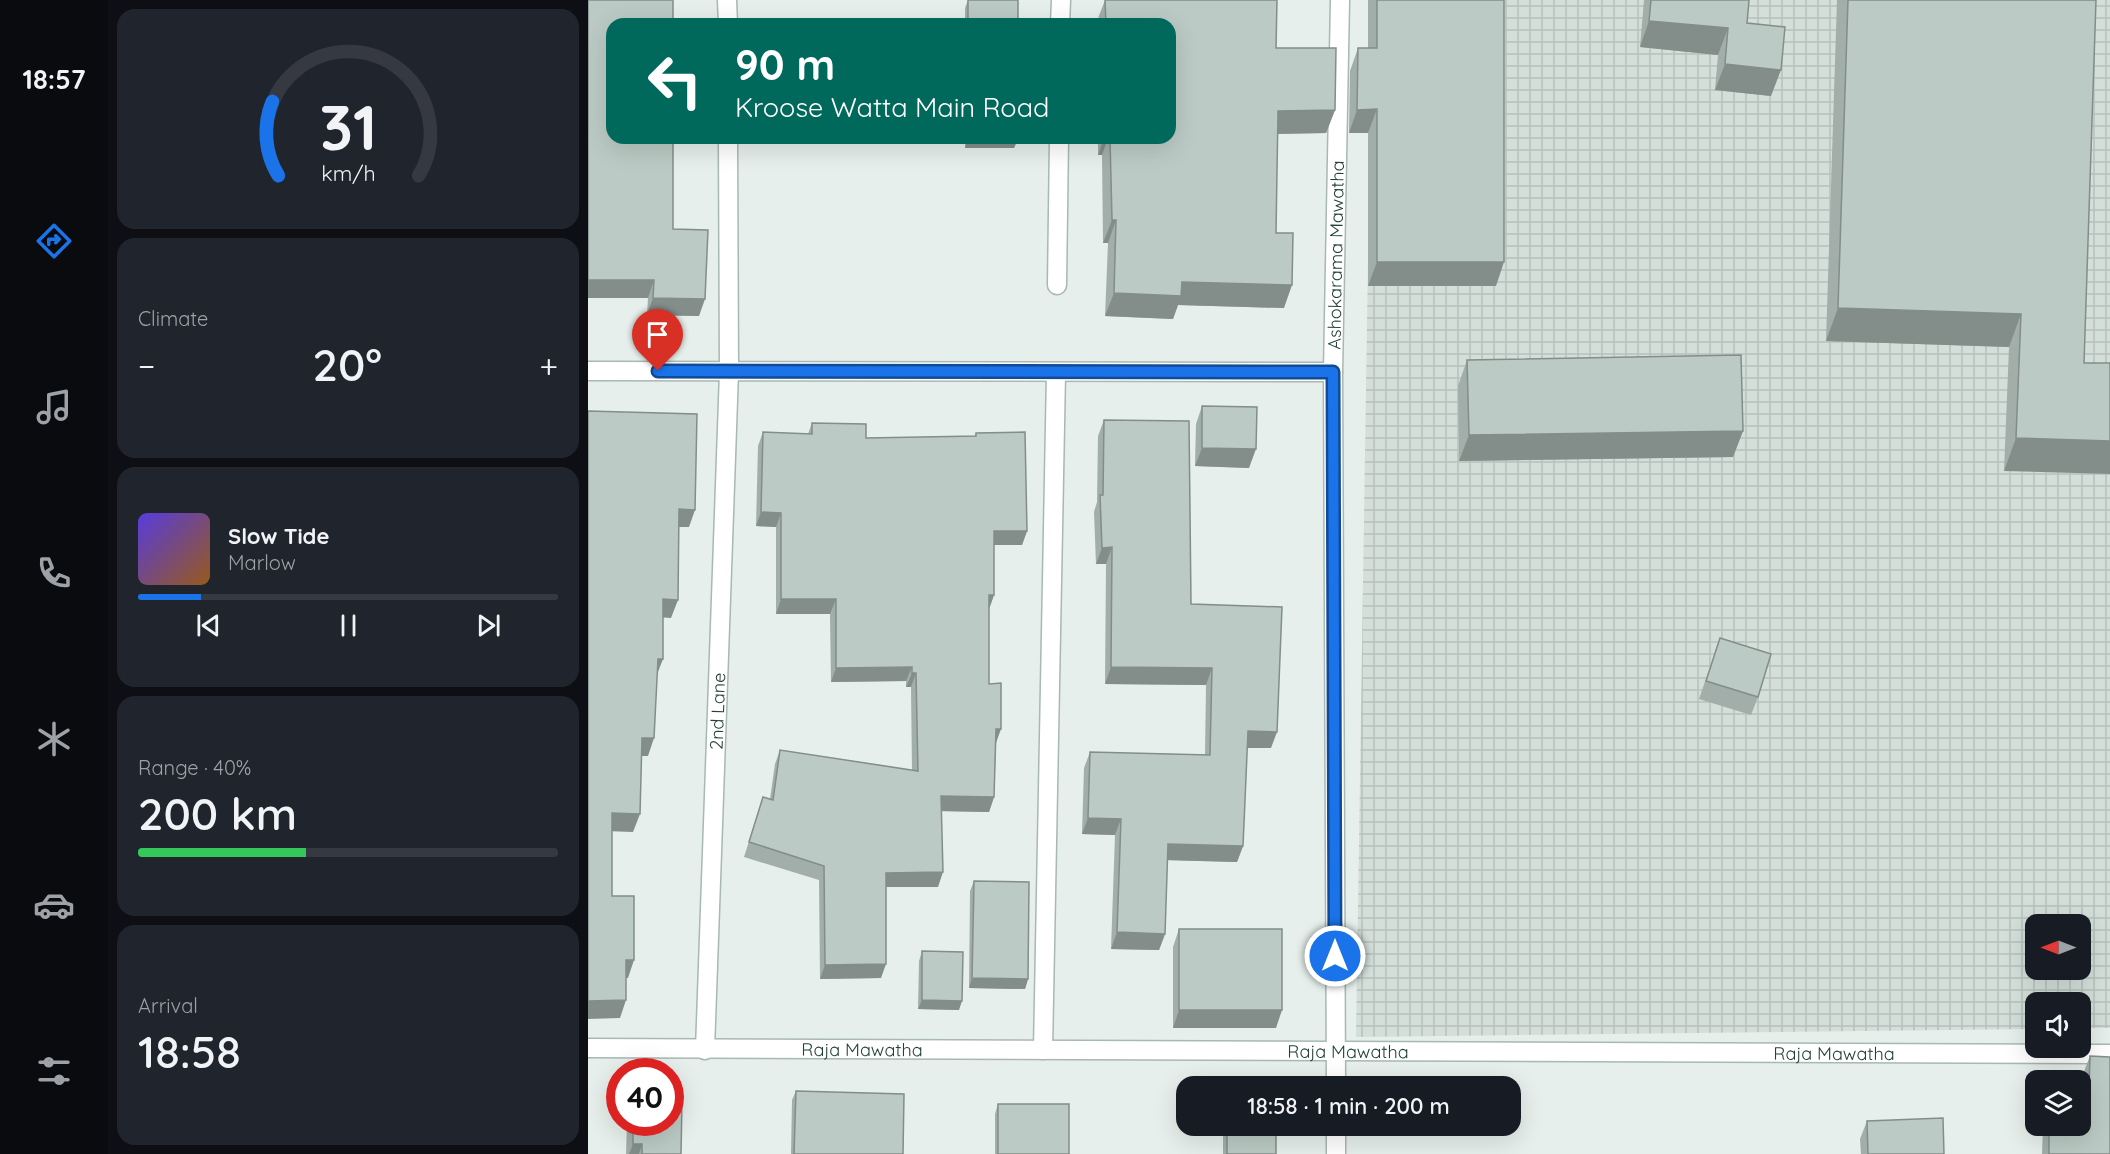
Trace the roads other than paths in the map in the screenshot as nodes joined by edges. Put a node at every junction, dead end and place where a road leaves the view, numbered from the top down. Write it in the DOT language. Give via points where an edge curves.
graph roads {
  1 [pos="727,0"];
  2 [pos="1061,0"];
  3 [pos="1340,0"];
  4 [pos="728,18"];
  5 [pos="1060,18"];
  6 [pos="728,144"];
  7 [pos="1059,144"];
  8 [pos="1057,285"];
  9 [pos="588,371"];
  10 [pos="729,372"];
  11 [pos="1333,372"];
  12 [pos="1056,373"];
  13 [pos="588,1048"];
  14 [pos="1335,1049"];
  15 [pos="705,1050"];
  16 [pos="1043,1050"];
  17 [pos="2110,1054"];
  18 [pos="1335,1076"];
  19 [pos="1336,1136"];
  20 [pos="1336,1154"];
  1 -- 4 [label="street"];
  2 -- 5 [label="street"];
  3 -- 11 [label="street, Ashokarama Mawatha"];
  6 -- 10 [label="street, 2nd Lane"];
  7 -- 8 [label="street"];
  9 -- 10 [label="street"];
  10 -- 12 [label="street"];
  10 -- 15 [label="street, 2nd Lane"];
  11 -- 12 [label="street"];
  11 -- 14 [label="street, Ashokarama Mawatha"];
  12 -- 16 [label="street"];
  13 -- 15 [label="street, Raja Mawatha"];
  14 -- 16 [label="street, Raja Mawatha"];
  14 -- 17 [label="street, Raja Mawatha"];
  14 -- 18 [label="street, Ashokarama Mawatha"];
  15 -- 16 [label="street, Raja Mawatha"];
  19 -- 20 [label="street"];
}
